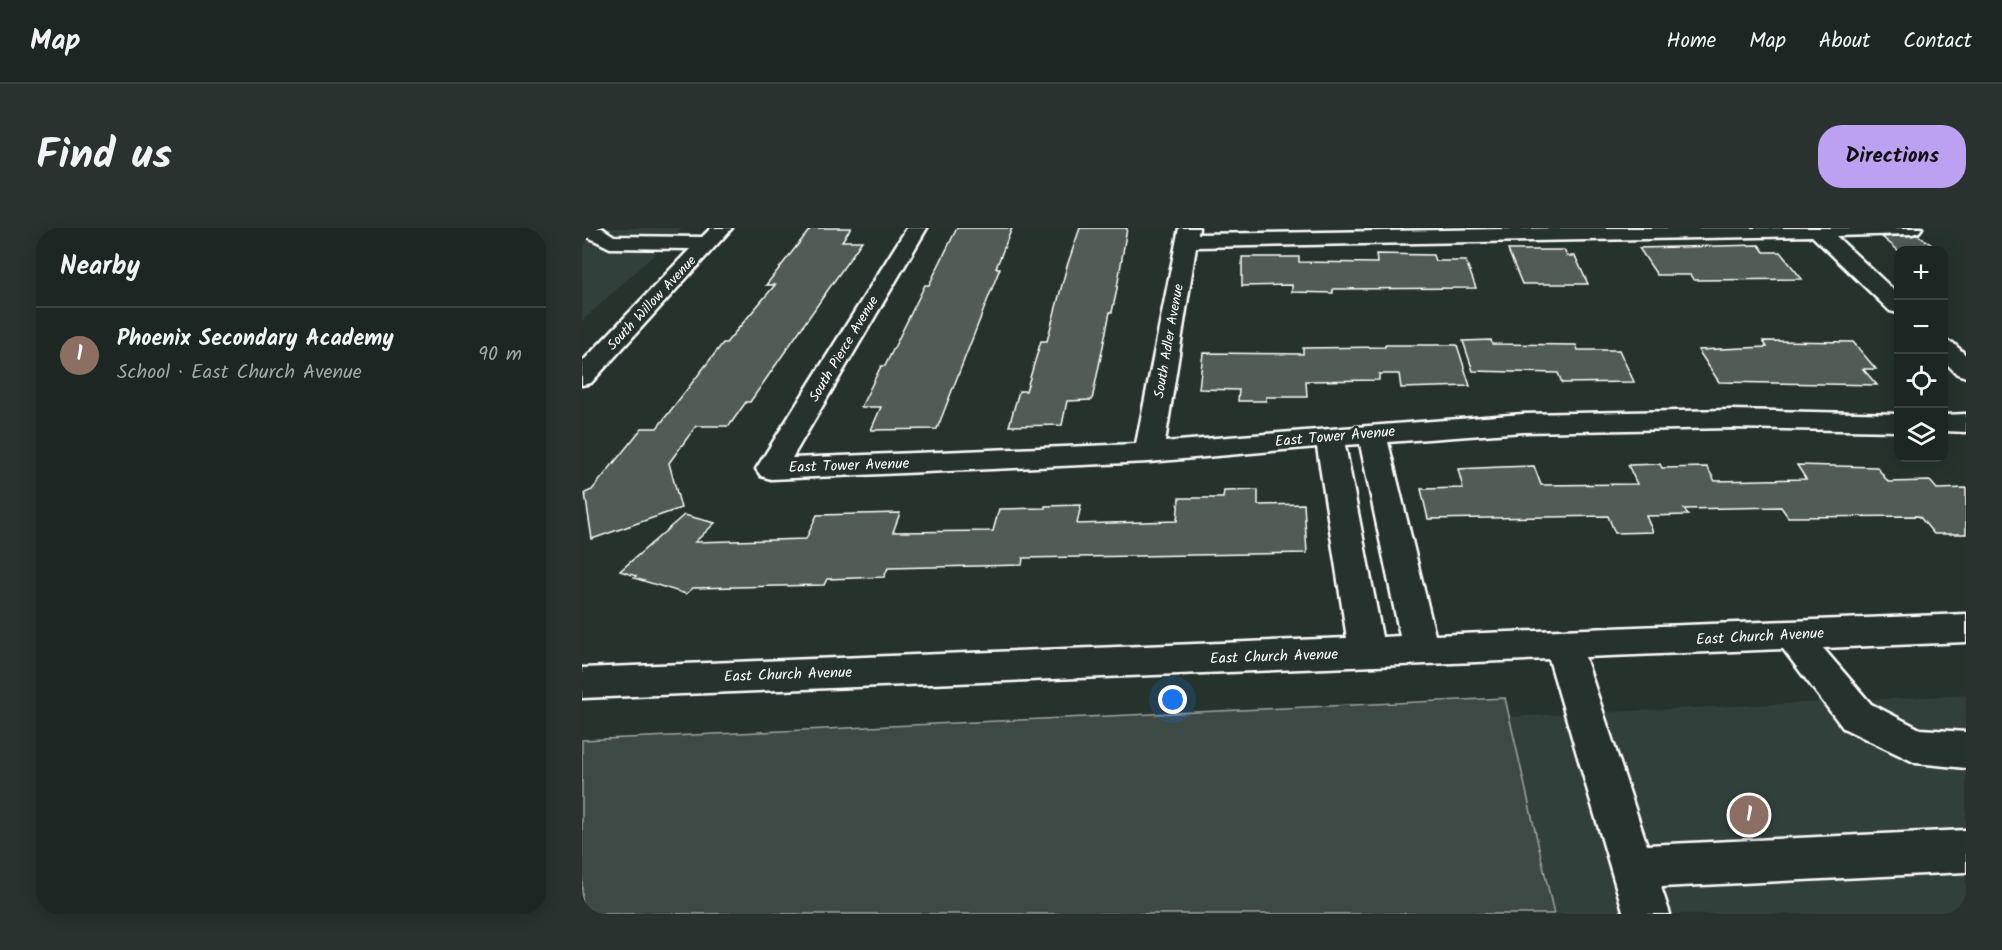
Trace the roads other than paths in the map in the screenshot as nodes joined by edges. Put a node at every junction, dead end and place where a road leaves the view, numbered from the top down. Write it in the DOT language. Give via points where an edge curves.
graph roads {
  1 [pos="587,228"];
  2 [pos="916,228"];
  3 [pos="1912,228"];
  4 [pos="1817,230"];
  5 [pos="1188,235"];
  6 [pos="715,236"];
  7 [pos="1894,301"];
  8 [pos="1948,352"];
  9 [pos="1966,369"];
  10 [pos="582,377"];
  11 [pos="1894,422"];
  12 [pos="1948,423"];
  13 [pos="1966,423"];
  14 [pos="1372,434"];
  15 [pos="1329,437"];
  16 [pos="1149,453"];
  17 [pos="771,469"];
  18 [pos="1966,628"];
  19 [pos="1793,636"];
  20 [pos="1563,646"];
  21 [pos="1421,651"];
  22 [pos="1367,653"];
  23 [pos="582,683"];
  24 [pos="1966,750"];
  25 [pos="1966,850"];
  26 [pos="1632,867"];
  27 [pos="1647,914"];
  1 -- 6 [label="street" via="610,242"];
  2 -- 17 [label="street, South Pierce Avenue"];
  3 -- 4 [label="street"];
  4 -- 5 [label="street"];
  4 -- 7 [label="street"];
  5 -- 16 [label="street, South Adler Avenue"];
  6 -- 10 [label="street, South Willow Avenue"];
  8 -- 9 [label="street"];
  11 -- 14 [label="street, East Tower Avenue" via="1731,419 1523,423"];
  12 -- 13 [label="street"];
  14 -- 15 [label="street, East Tower Avenue"];
  14 -- 21 [label="street"];
  15 -- 16 [label="street, East Tower Avenue"];
  15 -- 22 [label="street"];
  16 -- 17 [label="street, East Tower Avenue"];
  18 -- 19 [label="street, East Church Avenue"];
  19 -- 20 [label="street, East Church Avenue"];
  19 -- 24 [label="street" via="1857,716 1916,746"];
  20 -- 21 [label="street, East Church Avenue"];
  20 -- 26 [label="street"];
  21 -- 22 [label="street, East Church Avenue"];
  22 -- 23 [label="street, East Church Avenue"];
  25 -- 26 [label="street"];
  26 -- 27 [label="street"];
}
